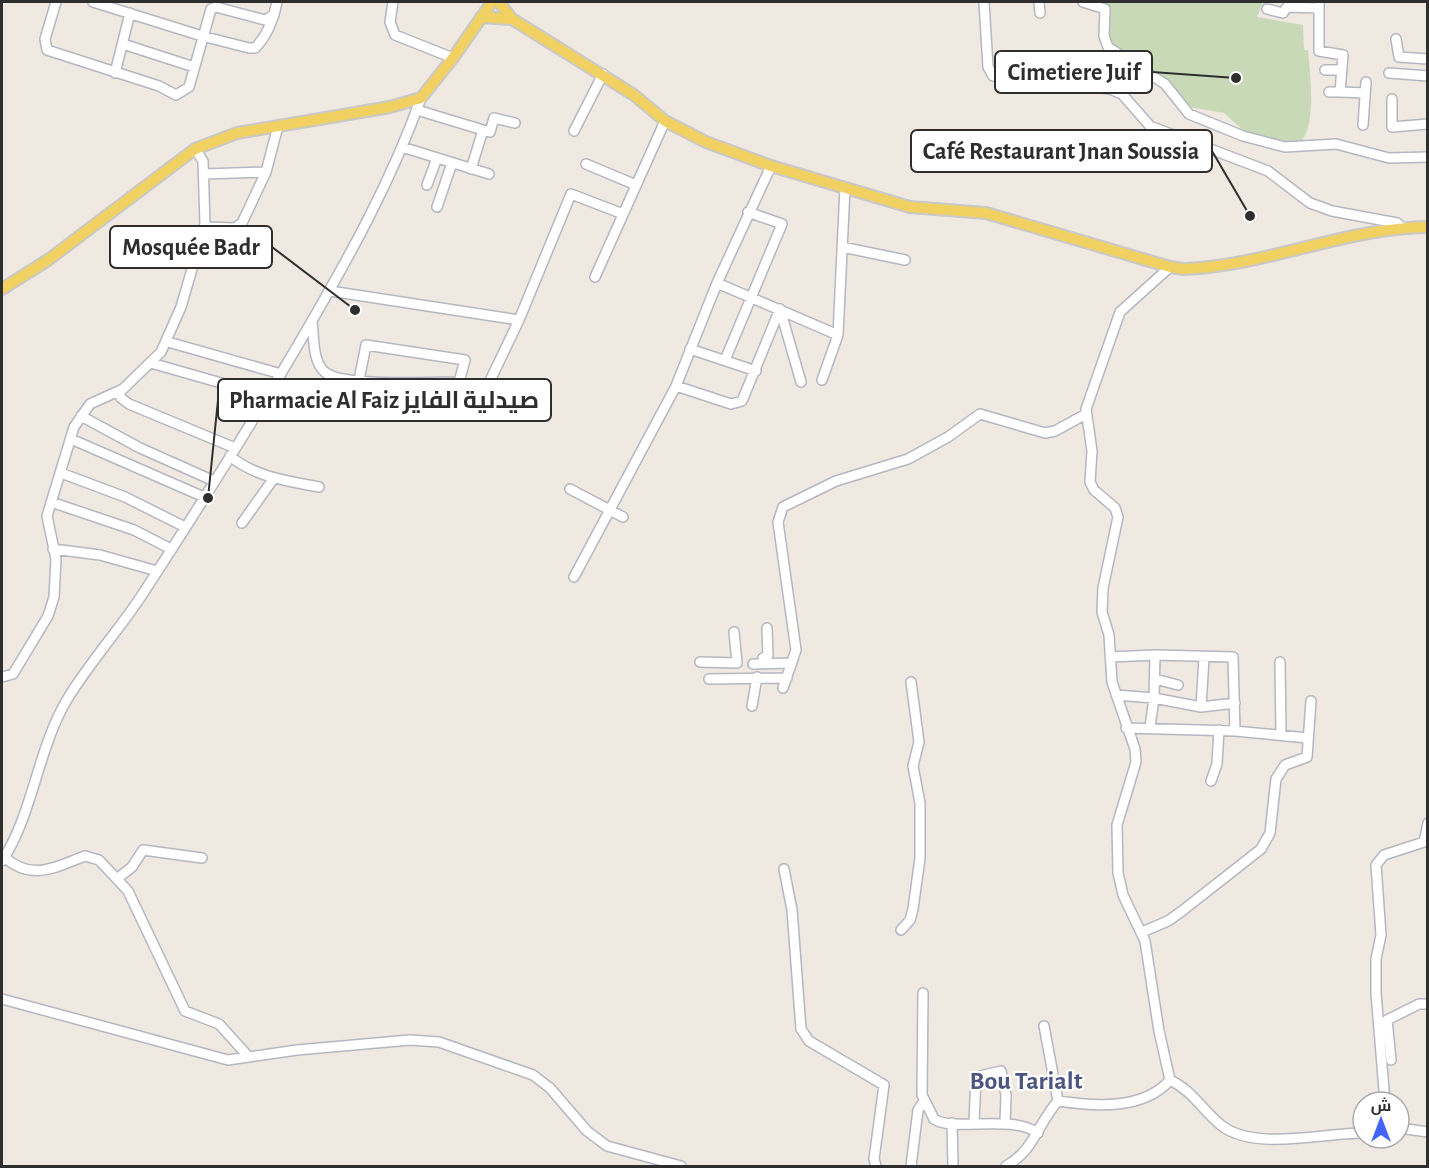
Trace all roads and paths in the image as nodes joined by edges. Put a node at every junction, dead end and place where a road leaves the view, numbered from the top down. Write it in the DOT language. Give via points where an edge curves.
graph roads {
  1 [pos="57,2"];
  2 [pos="93,2"];
  3 [pos="277,2"];
  4 [pos="393,2"];
  5 [pos="492,2"];
  6 [pos="499,2"];
  7 [pos="984,2"];
  8 [pos="1039,2"];
  9 [pos="1088,2"];
  10 [pos="1319,5"];
  11 [pos="1267,9"];
  12 [pos="130,13"];
  13 [pos="1040,13"];
  14 [pos="274,15"];
  15 [pos="481,18"];
  16 [pos="512,20"];
  17 [pos="202,36"];
  18 [pos="1396,39"];
  19 [pos="123,44"];
  20 [pos="453,58"];
  21 [pos="1428,59"];
  22 [pos="194,67"];
  23 [pos="1325,70"];
  24 [pos="1341,70"];
  25 [pos="115,73"];
  26 [pos="1389,73"];
  27 [pos="603,74"];
  28 [pos="1428,76"];
  29 [pos="1366,82"];
  30 [pos="1329,92"];
  31 [pos="1340,92"];
  32 [pos="1365,93"];
  33 [pos="421,98"];
  34 [pos="1392,99"];
  35 [pos="417,110"];
  36 [pos="665,121"];
  37 [pos="515,123"];
  38 [pos="1428,124"];
  39 [pos="1363,125"];
  40 [pos="278,126"];
  41 [pos="483,130"];
  42 [pos="574,131"];
  43 [pos="402,147"];
  44 [pos="195,149"];
  45 [pos="1428,157"];
  46 [pos="437,158"];
  47 [pos="452,163"];
  48 [pos="586,164"];
  49 [pos="771,166"];
  50 [pos="471,169"];
  51 [pos="266,172"];
  52 [pos="204,174"];
  53 [pos="489,174"];
  54 [pos="636,184"];
  55 [pos="427,185"];
  56 [pos="845,188"];
  57 [pos="437,207"];
  58 [pos="748,212"];
  59 [pos="623,214"];
  60 [pos="204,227"];
  61 [pos="1403,228"];
  62 [pos="1428,228"];
  63 [pos="842,246"];
  64 [pos="905,260"];
  65 [pos="1170,267"];
  66 [pos="595,277"];
  67 [pos="717,283"];
  68 [pos="2,289"];
  69 [pos="330,291"];
  70 [pos="749,298"];
  71 [pos="780,309"];
  72 [pos="519,320"];
  73 [pos="312,321"];
  74 [pos="838,335"];
  75 [pos="168,342"];
  76 [pos="690,349"];
  77 [pos="725,360"];
  78 [pos="151,363"];
  79 [pos="756,371"];
  80 [pos="281,374"];
  81 [pos="822,380"];
  82 [pos="359,381"];
  83 [pos="801,382"];
  84 [pos="676,386"];
  85 [pos="487,387"];
  86 [pos="119,391"];
  87 [pos="266,399"];
  88 [pos="1086,414"];
  89 [pos="81,416"];
  90 [pos="71,439"];
  91 [pos="232,452"];
  92 [pos="61,473"];
  93 [pos="274,478"];
  94 [pos="214,481"];
  95 [pos="319,488"];
  96 [pos="570,489"];
  97 [pos="204,497"];
  98 [pos="51,502"];
  99 [pos="609,509"];
  100 [pos="623,517"];
  101 [pos="242,523"];
  102 [pos="185,527"];
  103 [pos="53,549"];
  104 [pos="171,549"];
  105 [pos="157,571"];
  106 [pos="574,577"];
  107 [pos="767,628"];
  108 [pos="734,632"];
  109 [pos="1155,655"];
  110 [pos="736,656"];
  111 [pos="1110,657"];
  112 [pos="1204,658"];
  113 [pos="754,661"];
  114 [pos="700,662"];
  115 [pos="1280,662"];
  116 [pos="792,663"];
  117 [pos="2,677"];
  118 [pos="757,677"];
  119 [pos="787,678"];
  120 [pos="709,679"];
  121 [pos="1155,679"];
  122 [pos="911,682"];
  123 [pos="1178,685"];
  124 [pos="783,688"];
  125 [pos="1116,695"];
  126 [pos="1154,698"];
  127 [pos="1311,701"];
  128 [pos="1235,703"];
  129 [pos="752,706"];
  130 [pos="1201,707"];
  131 [pos="1150,727"];
  132 [pos="1126,728"];
  133 [pos="1219,730"];
  134 [pos="1235,730"];
  135 [pos="1281,735"];
  136 [pos="1308,738"];
  137 [pos="1211,781"];
  138 [pos="1428,823"];
  139 [pos="1427,828"];
  140 [pos="202,858"];
  141 [pos="3,859"];
  142 [pos="784,869"];
  143 [pos="118,878"];
  144 [pos="901,930"];
  145 [pos="1142,932"];
  146 [pos="923,993"];
  147 [pos="2,999"];
  148 [pos="1425,1002"];
  149 [pos="1044,1026"];
  150 [pos="247,1055"];
  151 [pos="1391,1060"];
  152 [pos="1170,1080"];
  153 [pos="1384,1090"];
  154 [pos="1058,1101"];
  155 [pos="924,1104"];
  156 [pos="974,1122"];
  157 [pos="952,1123"];
  158 [pos="1005,1124"];
  159 [pos="1411,1130"];
  160 [pos="1428,1132"];
  161 [pos="1038,1133"];
  162 [pos="1351,1133"];
  163 [pos="681,1167"];
  164 [pos="876,1167"];
  165 [pos="911,1167"];
  166 [pos="953,1167"];
  167 [pos="1006,1167"];
  1 -- 25 [label="street" via="45,39 47,50"];
  2 -- 12 [label="street"];
  3 -- 14 [label="street"];
  4 -- 20 [label="street" via="390,26 395,35"];
  5 -- 15 [label="main road"];
  6 -- 16 [label="main road"];
  7 -- 61 [label="street" via="988,67 993,76 1110,89 1127,100 1150,126 1268,171 1310,203 1397,223"];
  8 -- 13 [label="street"];
  9 -- 45 [label="street" via="1105,9 1104,36 1108,46 1165,84 1194,117 1285,147 1336,144 1389,158"];
  10 -- 11 [label="street" via="1287,7 1283,13"];
  10 -- 24 [label="street" via="1319,51 1342,53"];
  12 -- 17 [label="street"];
  12 -- 19 [label="street"];
  14 -- 17 [label="street" via="255,48"];
  14 -- 17 [label="street" via="265,20 216,7 209,12"];
  15 -- 16 [label="main road"];
  15 -- 20 [label="main road"];
  16 -- 27 [label="main road"];
  17 -- 22 [label="street"];
  18 -- 21 [label="street" via="1400,57"];
  19 -- 22 [label="street"];
  19 -- 25 [label="street"];
  20 -- 33 [label="main road"];
  22 -- 25 [label="street" via="189,87 176,95"];
  23 -- 24 [label="street"];
  24 -- 31 [label="street"];
  26 -- 28 [label="street"];
  27 -- 36 [label="main road"];
  27 -- 42 [label="street"];
  29 -- 32 [label="street"];
  30 -- 31 [label="street"];
  31 -- 32 [label="street"];
  32 -- 39 [label="street"];
  33 -- 35 [label="street"];
  33 -- 40 [label="main road"];
  34 -- 38 [label="street" via="1392,127"];
  35 -- 41 [label="street"];
  35 -- 43 [label="street"];
  36 -- 49 [label="main road" via="706,142"];
  36 -- 54 [label="street"];
  37 -- 41 [label="street" via="494,117 490,132"];
  40 -- 44 [label="main road" via="237,133"];
  40 -- 51 [label="street"];
  41 -- 50 [label="street"];
  43 -- 46 [label="street"];
  43 -- 69 [label="street" via="381,196"];
  44 -- 52 [label="street" via="203,161"];
  44 -- 68 [label="main road" via="48,260"];
  46 -- 47 [label="street"];
  46 -- 55 [label="street"];
  47 -- 50 [label="street"];
  47 -- 57 [label="street"];
  48 -- 54 [label="street"];
  49 -- 56 [label="main road"];
  49 -- 58 [label="street"];
  50 -- 53 [label="street"];
  51 -- 52 [label="street"];
  51 -- 60 [label="street" via="239,227"];
  52 -- 60 [label="street"];
  54 -- 59 [label="street"];
  56 -- 63 [label="street"];
  56 -- 65 [label="main road" via="916,209 986,213"];
  58 -- 67 [label="street"];
  58 -- 70 [label="street" via="782,224"];
  59 -- 66 [label="street"];
  59 -- 72 [label="street" via="571,194"];
  60 -- 75 [label="street"];
  61 -- 62 [label="main road"];
  61 -- 65 [label="main road" via="1332,239 1238,263"];
  63 -- 64 [label="street"];
  63 -- 74 [label="street"];
  65 -- 88 [label="street" via="1120,312"];
  67 -- 70 [label="street"];
  67 -- 76 [label="street"];
  69 -- 72 [label="street"];
  69 -- 73 [label="street"];
  70 -- 71 [label="street"];
  70 -- 77 [label="street"];
  71 -- 74 [label="street"];
  71 -- 79 [label="street"];
  71 -- 83 [label="street"];
  72 -- 85 [label="street"];
  73 -- 80 [label="street"];
  73 -- 82 [label="street" via="316,356 322,367 327,373"];
  74 -- 81 [label="street"];
  75 -- 78 [label="street"];
  75 -- 80 [label="street"];
  76 -- 77 [label="street"];
  76 -- 84 [label="street"];
  77 -- 79 [label="street"];
  78 -- 86 [label="street"];
  78 -- 87 [label="street"];
  79 -- 84 [label="street" via="738,404"];
  80 -- 87 [label="street"];
  82 -- 82 [label="street" via="459,382 465,360 366,345"];
  84 -- 99 [label="street"];
  86 -- 89 [label="street" via="95,401"];
  86 -- 91 [label="street" via="129,404"];
  87 -- 91 [label="street"];
  88 -- 111 [label="street" via="1091,443 1090,482 1115,508 1119,518 1102,602"];
  88 -- 116 [label="street" via="1045,433 981,414 908,459 836,481 783,507 778,522 795,633"];
  89 -- 90 [label="street"];
  89 -- 94 [label="street"];
  90 -- 92 [label="street"];
  90 -- 97 [label="street"];
  91 -- 93 [label="street" via="244,468"];
  91 -- 94 [label="street"];
  92 -- 98 [label="street"];
  92 -- 102 [label="street" via="125,497"];
  93 -- 95 [label="street"];
  93 -- 101 [label="street"];
  94 -- 97 [label="street"];
  96 -- 99 [label="street"];
  97 -- 102 [label="street"];
  98 -- 103 [label="street" via="47,519"];
  98 -- 104 [label="street" via="134,530"];
  99 -- 100 [label="street"];
  99 -- 106 [label="street"];
  102 -- 104 [label="street"];
  103 -- 105 [label="street" via="100,555"];
  103 -- 117 [label="street" via="56,578 50,610 13,674"];
  104 -- 105 [label="street"];
  105 -- 141 [label="street" via="60,713"];
  107 -- 113 [label="street" via="768,656"];
  108 -- 110 [label="street"];
  109 -- 111 [label="street"];
  109 -- 112 [label="street"];
  109 -- 121 [label="street"];
  110 -- 113 [label="street"];
  110 -- 114 [label="street" via="737,663"];
  111 -- 125 [label="street"];
  112 -- 128 [label="street" via="1233,657"];
  112 -- 130 [label="street"];
  113 -- 116 [label="street"];
  115 -- 135 [label="street"];
  116 -- 119 [label="street"];
  118 -- 119 [label="street"];
  118 -- 120 [label="street"];
  118 -- 129 [label="street"];
  119 -- 124 [label="street"];
  121 -- 123 [label="street"];
  121 -- 126 [label="street"];
  122 -- 144 [label="street" via="919,742 914,766 920,803 920,858 913,909"];
  125 -- 126 [label="street"];
  125 -- 132 [label="street"];
  126 -- 130 [label="street"];
  126 -- 131 [label="street"];
  127 -- 136 [label="street"];
  128 -- 130 [label="street"];
  128 -- 134 [label="street"];
  131 -- 132 [label="street"];
  131 -- 133 [label="street"];
  132 -- 145 [label="street" via="1136,762 1118,825 1119,873 1123,895"];
  133 -- 134 [label="street"];
  133 -- 137 [label="street" via="1217,764"];
  134 -- 135 [label="street"];
  135 -- 136 [label="street"];
  136 -- 145 [label="street" via="1307,757 1285,765 1276,779 1269,837 1261,849 1168,921"];
  138 -- 139 [label="street"];
  139 -- 153 [label="street" via="1424,842 1384,855 1376,865 1381,935 1377,993"];
  140 -- 143 [label="street" via="143,850 132,867"];
  141 -- 143 [label="street" via="19,868 47,870 89,856"];
  142 -- 164 [label="street" via="792,910 803,1034 884,1085"];
  143 -- 150 [label="street" via="131,896 185,1011 219,1024"];
  145 -- 152 [label="street"];
  146 -- 155 [label="street"];
  147 -- 150 [label="street" via="224,1059"];
  148 -- 151 [label="street" via="1387,1020"];
  149 -- 154 [label="street"];
  150 -- 163 [label="street" via="410,1040 448,1044 533,1075 550,1088 587,1131 607,1146"];
  152 -- 154 [label="street" via="1150,1094 1116,1105"];
  152 -- 162 [label="street" via="1189,1090 1222,1125 1244,1137"];
  154 -- 161 [label="street"];
  155 -- 157 [label="street" via="936,1121"];
  155 -- 165 [label="street" via="918,1110"];
  156 -- 157 [label="street"];
  156 -- 158 [label="street"];
  156 -- 158 [label="street" via="976,1077 1001,1071 1006,1095"];
  157 -- 166 [label="street"];
  158 -- 161 [label="street" via="1026,1126"];
  159 -- 160 [label="street"];
  161 -- 167 [label="street" via="1027,1151"];
}
